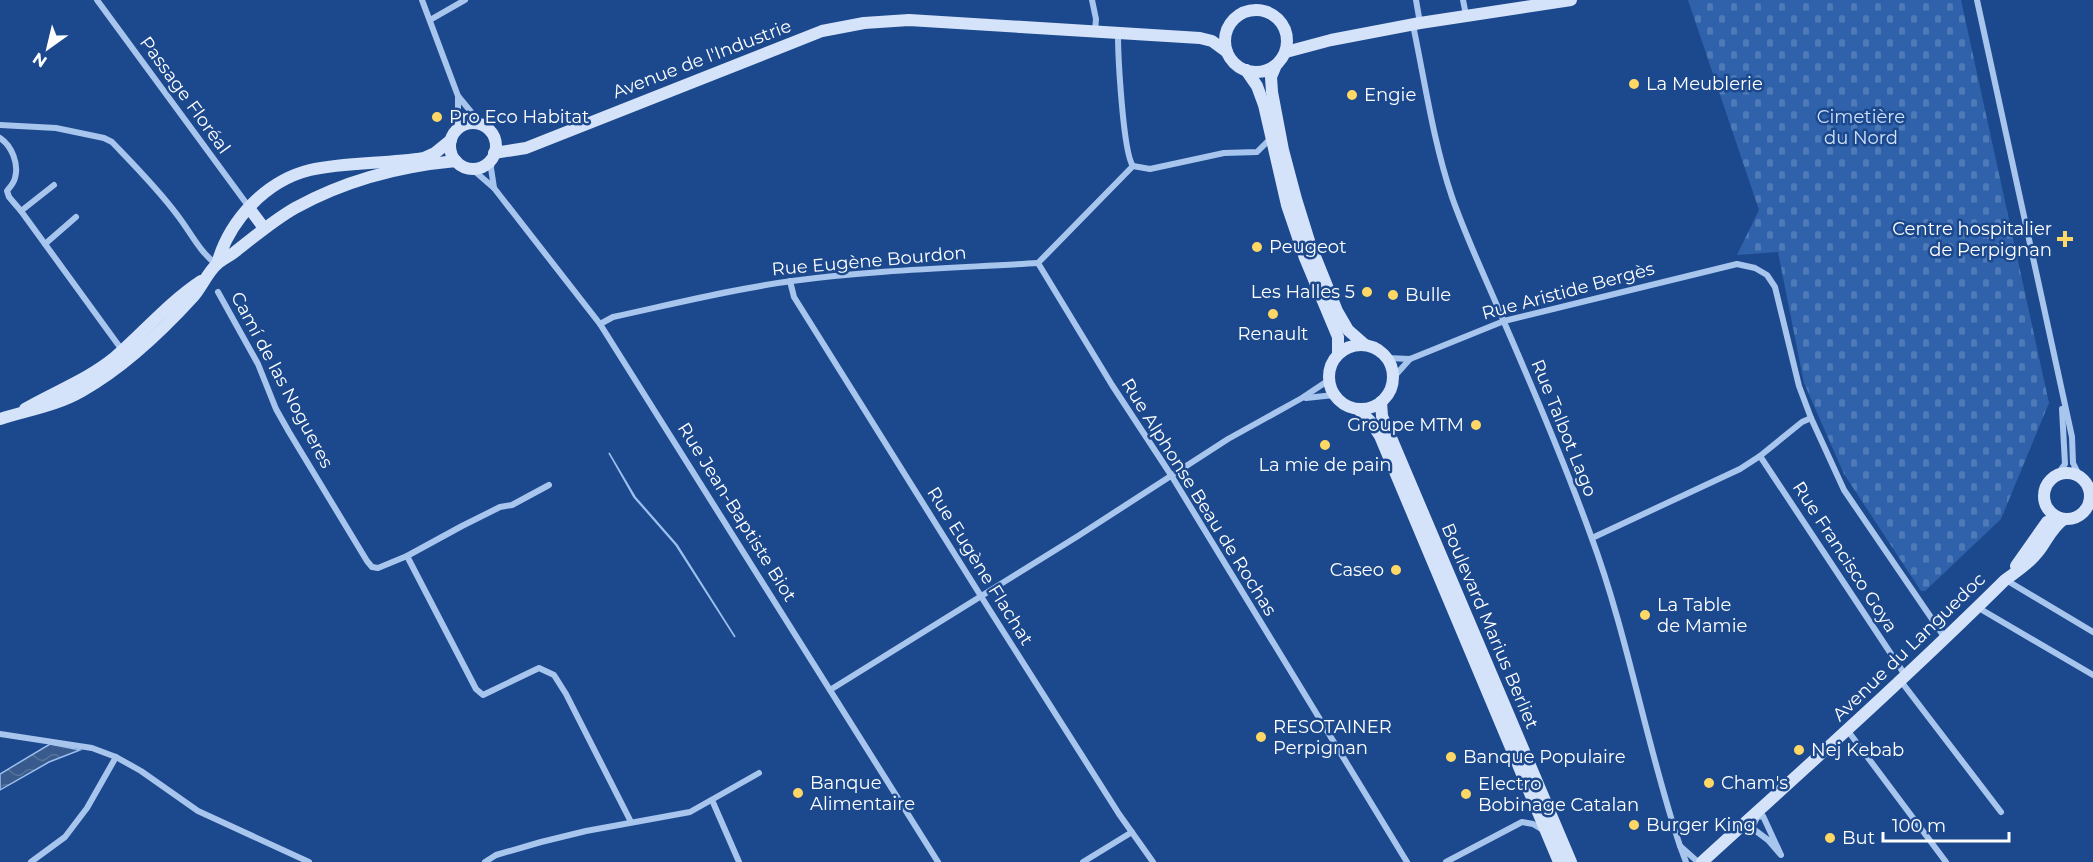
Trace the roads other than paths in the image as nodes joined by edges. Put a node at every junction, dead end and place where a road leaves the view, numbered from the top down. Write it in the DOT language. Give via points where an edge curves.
graph roads {
  1 [pos="97,0"];
  2 [pos="422,0"];
  3 [pos="465,0"];
  4 [pos="1092,0"];
  5 [pos="1242,0"];
  6 [pos="1416,0"];
  7 [pos="1463,0"];
  8 [pos="1571,0"];
  9 [pos="1977,0"];
  10 [pos="1261,5"];
  11 [pos="1239,14"];
  12 [pos="1466,15"];
  13 [pos="430,20"];
  14 [pos="1417,24"];
  15 [pos="1228,26"];
  16 [pos="1286,29"];
  17 [pos="1095,32"];
  18 [pos="1118,34"];
  19 [pos="1200,38"];
  20 [pos="1331,40"];
  21 [pos="1227,52"];
  22 [pos="1286,52"];
  23 [pos="1276,65"];
  24 [pos="1246,70"];
  25 [pos="458,96"];
  26 [pos="481,124"];
  27 [pos="0,125"];
  28 [pos="458,128"];
  29 [pos="494,136"];
  30 [pos="0,138"];
  31 [pos="1270,139"];
  32 [pos="451,140"];
  33 [pos="544,140"];
  34 [pos="493,155"];
  35 [pos="456,161"];
  36 [pos="1133,166"];
  37 [pos="471,168"];
  38 [pos="54,185"];
  39 [pos="494,188"];
  40 [pos="7,191"];
  41 [pos="0,196"];
  42 [pos="249,208"];
  43 [pos="21,211"];
  44 [pos="76,217"];
  45 [pos="264,228"];
  46 [pos="45,244"];
  47 [pos="1038,263"];
  48 [pos="217,264"];
  49 [pos="207,277"];
  50 [pos="790,281"];
  51 [pos="218,292"];
  52 [pos="1504,321"];
  53 [pos="600,324"];
  54 [pos="1365,345"];
  55 [pos="122,350"];
  56 [pos="1338,354"];
  57 [pos="1386,358"];
  58 [pos="1410,359"];
  59 [pos="1393,378"];
  60 [pos="1329,380"];
  61 [pos="2062,390"];
  62 [pos="1334,396"];
  63 [pos="1302,398"];
  64 [pos="1381,402"];
  65 [pos="1358,409"];
  66 [pos="15,414"];
  67 [pos="1811,418"];
  68 [pos="0,419"];
  69 [pos="1760,456"];
  70 [pos="2058,474"];
  71 [pos="1171,476"];
  72 [pos="2086,481"];
  73 [pos="549,484"];
  74 [pos="2091,497"];
  75 [pos="2047,509"];
  76 [pos="2064,519"];
  77 [pos="1592,538"];
  78 [pos="407,556"];
  79 [pos="2006,580"];
  80 [pos="981,596"];
  81 [pos="1977,607"];
  82 [pos="2093,632"];
  83 [pos="1945,639"];
  84 [pos="2093,675"];
  85 [pos="1902,677"];
  86 [pos="830,690"];
  87 [pos="1848,731"];
  88 [pos="0,734"];
  89 [pos="116,757"];
  90 [pos="1810,764"];
  91 [pos="759,773"];
  92 [pos="712,800"];
  93 [pos="2001,812"];
  94 [pos="1756,819"];
  95 [pos="631,822"];
  96 [pos="1132,832"];
  97 [pos="1546,832"];
  98 [pos="1680,846"];
  99 [pos="1781,855"];
  100 [pos="31,862"];
  101 [pos="309,862"];
  102 [pos="485,862"];
  103 [pos="738,862"];
  104 [pos="938,862"];
  105 [pos="1083,862"];
  106 [pos="1153,862"];
  107 [pos="1407,862"];
  108 [pos="1446,862"];
  109 [pos="1559,862"];
  110 [pos="1571,862"];
  111 [pos="1686,862"];
  112 [pos="1700,862"];
  113 [pos="1715,862"];
  114 [pos="1784,862"];
  115 [pos="1946,862"];
  1 -- 42 [label="street, Passage Floréal"];
  2 -- 13 [label="street"];
  3 -- 13 [label="street"];
  4 -- 17 [label="street"];
  5 -- 11 [label="main road"];
  6 -- 14 [label="street, Rue Talbot Lago"];
  7 -- 12 [label="street"];
  8 -- 12 [label="main road"];
  9 -- 61 [label="street"];
  10 -- 11 [label="main road"];
  10 -- 16 [label="main road"];
  11 -- 15 [label="main road"];
  12 -- 14 [label="main road"];
  13 -- 25 [label="street"];
  14 -- 20 [label="main road"];
  14 -- 52 [label="street, Rue Talbot Lago" via="1437,140 1452,195"];
  15 -- 19 [label="main road, Avenue de l'Industrie"];
  15 -- 21 [label="main road"];
  16 -- 20 [label="main road" via="1302,39"];
  16 -- 22 [label="main road"];
  17 -- 18 [label="main road, Avenue de l'Industrie"];
  17 -- 33 [label="main road, Avenue de l'Industrie" via="909,20 864,22 822,31"];
  18 -- 19 [label="main road, Avenue de l'Industrie"];
  18 -- 36 [label="street" via="1125,138"];
  19 -- 21 [label="main road, Avenue de l'Industrie"];
  20 -- 22 [label="main road"];
  21 -- 24 [label="main road" via="1234,63"];
  22 -- 23 [label="main road"];
  23 -- 24 [label="main road" via="1256,72"];
  23 -- 54 [label="main road" via="1271,77 1272,92 1296,200 1337,311 1348,330"];
  24 -- 31 [label="main road" via="1264,105"];
  25 -- 26 [label="street"];
  25 -- 28 [label="street"];
  26 -- 28 [label="main road"];
  26 -- 29 [label="main road"];
  27 -- 48 [label="street" via="56,128 112,142 179,217 206,256"];
  28 -- 32 [label="main road"];
  29 -- 33 [label="main road, Avenue de l'Industrie" via="512,143"];
  29 -- 34 [label="main road"];
  30 -- 40 [label="street" via="15,158 15,180"];
  31 -- 36 [label="street" via="1257,152 1224,153 1150,169"];
  31 -- 56 [label="main road" via="1301,248 1338,337"];
  32 -- 35 [label="main road"];
  32 -- 42 [label="main road" via="424,158 309,171 273,188"];
  33 -- 34 [label="main road, Avenue de l'Industrie"];
  34 -- 37 [label="main road" via="479,168"];
  34 -- 39 [label="street"];
  35 -- 37 [label="main road"];
  35 -- 45 [label="main road" via="420,165 358,181 295,208"];
  36 -- 47 [label="street"];
  37 -- 39 [label="street, Rue Jean-Baptiste Biot"];
  38 -- 43 [label="street"];
  39 -- 53 [label="street, Rue Jean-Baptiste Biot"];
  40 -- 41 [label="street"];
  40 -- 43 [label="street"];
  42 -- 45 [label="main road"];
  42 -- 48 [label="main road" via="227,235"];
  43 -- 46 [label="street"];
  44 -- 46 [label="street"];
  45 -- 48 [label="main road"];
  46 -- 55 [label="street"];
  47 -- 50 [label="street, Rue Eugène Bourdon" via="857,273"];
  47 -- 71 [label="street, Rue Alphonse Beau de Rochas"];
  48 -- 49 [label="main road"];
  49 -- 55 [label="main road" via="187,290"];
  49 -- 66 [label="main road" via="194,296 103,378 45,408"];
  50 -- 53 [label="street, Rue Eugène Bourdon" via="614,317"];
  50 -- 80 [label="street, Rue Eugène Flachat" via="795,297"];
  51 -- 78 [label="street, Camí de las Nogueres" via="258,364 276,409 367,561 378,568"];
  52 -- 58 [label="street, Rue Aristide Bergès"];
  52 -- 67 [label="street, Rue Aristide Bergès" via="1737,264 1755,268 1767,275 1775,287 1799,386"];
  52 -- 77 [label="street, Rue Talbot Lago"];
  53 -- 86 [label="street, Rue Jean-Baptiste Biot"];
  54 -- 56 [label="main road" via="1355,345"];
  54 -- 57 [label="main road"];
  55 -- 66 [label="main road" via="93,373"];
  56 -- 60 [label="main road" via="1329,370"];
  57 -- 58 [label="street, Rue Aristide Bergès"];
  57 -- 59 [label="main road"];
  58 -- 59 [label="street, Rue Aristide Bergès"];
  59 -- 64 [label="main road" via="1391,389"];
  60 -- 62 [label="main road"];
  60 -- 63 [label="street"];
  61 -- 70 [label="street" via="2065,464"];
  61 -- 72 [label="street" via="2073,463"];
  62 -- 63 [label="street"];
  62 -- 65 [label="main road"];
  63 -- 71 [label="street"];
  64 -- 65 [label="main road"];
  64 -- 110 [label="main road, Boulevard Marius Berliet" via="1386,426"];
  65 -- 97 [label="main road, Boulevard Marius Berliet" via="1380,436"];
  66 -- 68 [label="main road"];
  67 -- 69 [label="street"];
  67 -- 83 [label="street" via="1844,490"];
  69 -- 77 [label="street"];
  69 -- 85 [label="street, Rue Francisco Goya"];
  70 -- 72 [label="main road" via="2066,472"];
  70 -- 75 [label="main road" via="2045,486"];
  71 -- 80 [label="street"];
  71 -- 107 [label="street, Rue Alphonse Beau de Rochas"];
  72 -- 74 [label="main road"];
  73 -- 78 [label="street"];
  74 -- 76 [label="main road" via="2081,514"];
  75 -- 76 [label="main road"];
  75 -- 79 [label="main road, Avenue du Languedoc" via="2045,526"];
  76 -- 79 [label="main road, Avenue du Languedoc" via="2055,525 2032,560"];
  77 -- 98 [label="street, Rue Talbot Lago"];
  78 -- 95 [label="street" via="476,689 483,695 540,668 554,675"];
  79 -- 81 [label="main road, Avenue du Languedoc"];
  79 -- 82 [label="street"];
  80 -- 86 [label="street"];
  80 -- 96 [label="street, Rue Eugène Flachat"];
  81 -- 83 [label="main road, Avenue du Languedoc"];
  81 -- 84 [label="street"];
  83 -- 85 [label="main road, Avenue du Languedoc"];
  85 -- 87 [label="main road, Avenue du Languedoc"];
  85 -- 93 [label="street, Rue Francisco Goya"];
  86 -- 104 [label="street, Rue Jean-Baptiste Biot"];
  87 -- 90 [label="main road, Avenue du Languedoc"];
  87 -- 115 [label="street"];
  88 -- 89 [label="street" via="92,748"];
  89 -- 100 [label="street" via="65,837"];
  89 -- 101 [label="street" via="198,811"];
  90 -- 94 [label="main road, Avenue du Languedoc" via="1785,785"];
  90 -- 94 [label="main road, Avenue du Languedoc" via="1790,790"];
  91 -- 92 [label="street"];
  92 -- 95 [label="street" via="678,816"];
  92 -- 103 [label="street"];
  94 -- 99 [label="street"];
  94 -- 99 [label="street"];
  94 -- 112 [label="main road, Avenue du Languedoc"];
  94 -- 113 [label="main road, Avenue du Languedoc"];
  95 -- 102 [label="street" via="541,842"];
  96 -- 105 [label="street"];
  96 -- 106 [label="street, Rue Eugène Flachat"];
  97 -- 108 [label="street" via="1522,822"];
  97 -- 109 [label="main road, Boulevard Marius Berliet"];
  98 -- 111 [label="street, Rue Talbot Lago"];
  98 -- 112 [label="street, Rue Talbot Lago"];
  99 -- 114 [label="street"];
}
